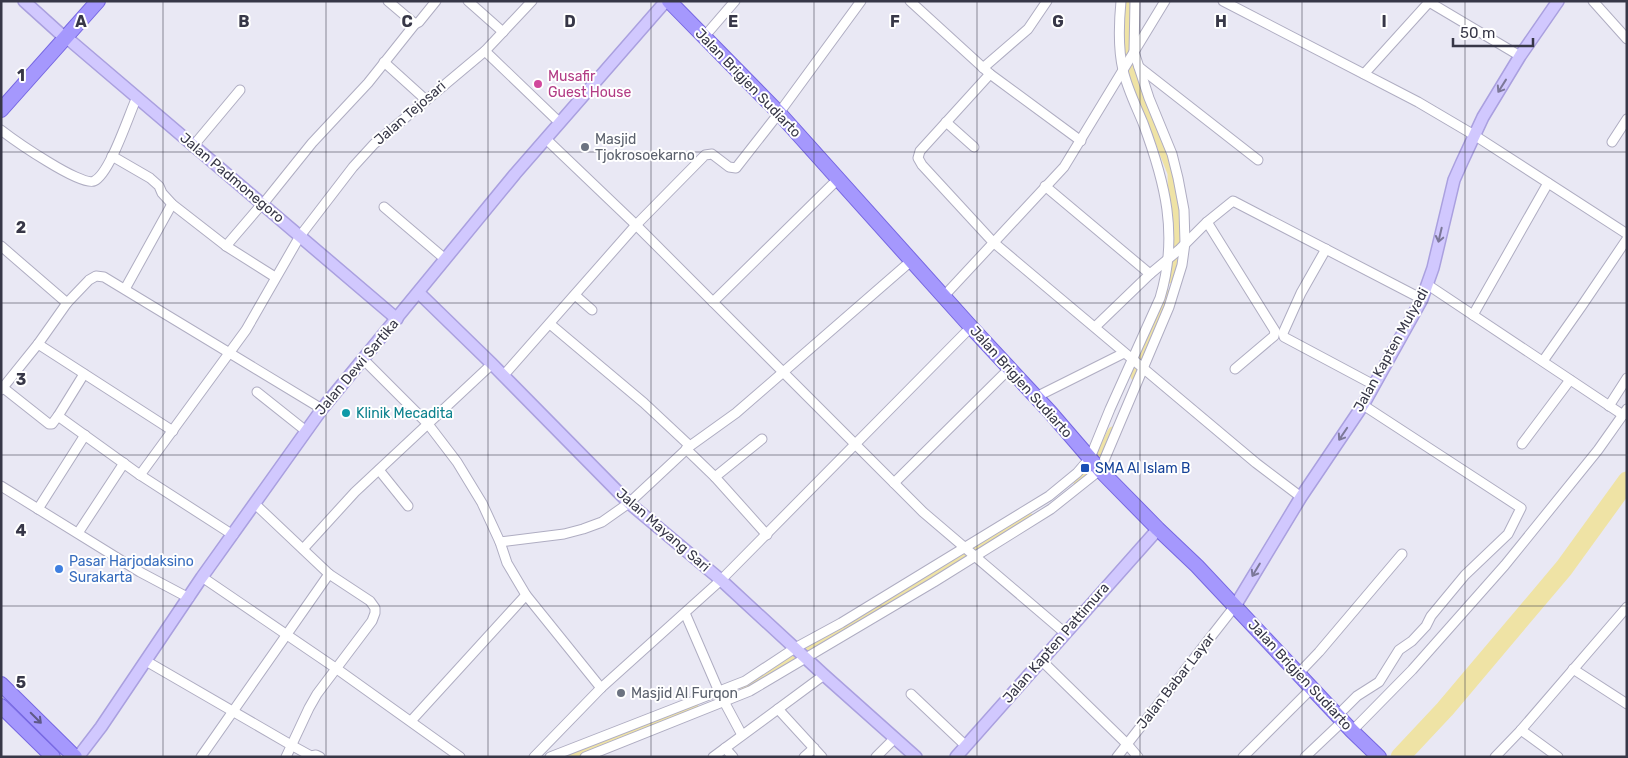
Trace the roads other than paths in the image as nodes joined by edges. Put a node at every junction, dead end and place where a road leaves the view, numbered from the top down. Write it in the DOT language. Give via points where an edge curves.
graph roads {
  1 [pos="24,1"];
  2 [pos="98,1"];
  3 [pos="388,1"];
  4 [pos="436,1"];
  5 [pos="468,1"];
  6 [pos="532,1"];
  7 [pos="668,1"];
  8 [pos="735,1"];
  9 [pos="861,1"];
  10 [pos="910,1"];
  11 [pos="1046,1"];
  12 [pos="1121,1"];
  13 [pos="1134,1"];
  14 [pos="1165,1"];
  15 [pos="1223,1"];
  16 [pos="1558,1"];
  17 [pos="1593,1"];
  18 [pos="1430,2"];
  19 [pos="415,24"];
  20 [pos="503,32"];
  21 [pos="66,37"];
  22 [pos="704,37"];
  23 [pos="1627,39"];
  24 [pos="485,50"];
  25 [pos="1133,53"];
  26 [pos="1520,56"];
  27 [pos="384,62"];
  28 [pos="1139,67"];
  29 [pos="1124,68"];
  30 [pos="987,71"];
  31 [pos="1364,74"];
  32 [pos="240,90"];
  33 [pos="136,97"];
  34 [pos="426,100"];
  35 [pos="1,110"];
  36 [pos="779,113"];
  37 [pos="1627,119"];
  38 [pos="946,122"];
  39 [pos="560,123"];
  40 [pos="1,130"];
  41 [pos="1474,134"];
  42 [pos="546,139"];
  43 [pos="1081,141"];
  44 [pos="1612,142"];
  45 [pos="194,145"];
  46 [pos="974,146"];
  47 [pos="112,156"];
  48 [pos="1258,160"];
  49 [pos="838,179"];
  50 [pos="1548,183"];
  51 [pos="1045,186"];
  52 [pos="172,204"];
  53 [pos="262,204"];
  54 [pos="384,207"];
  55 [pos="1207,222"];
  56 [pos="636,225"];
  57 [pos="1627,234"];
  58 [pos="300,236"];
  59 [pos="1627,239"];
  60 [pos="993,242"];
  61 [pos="1,246"];
  62 [pos="226,246"];
  63 [pos="1183,246"];
  64 [pos="1326,249"];
  65 [pos="1169,258"];
  66 [pos="445,259"];
  67 [pos="911,261"];
  68 [pos="1150,274"];
  69 [pos="275,277"];
  70 [pos="1428,285"];
  71 [pos="125,289"];
  72 [pos="418,293"];
  73 [pos="575,295"];
  74 [pos="944,296"];
  75 [pos="1422,299"];
  76 [pos="713,302"];
  77 [pos="67,303"];
  78 [pos="592,310"];
  79 [pos="1473,315"];
  80 [pos="397,319"];
  81 [pos="550,324"];
  82 [pos="971,327"];
  83 [pos="1095,327"];
  84 [pos="38,344"];
  85 [pos="229,353"];
  86 [pos="1124,353"];
  87 [pos="364,360"];
  88 [pos="1543,361"];
  89 [pos="492,364"];
  90 [pos="1139,364"];
  91 [pos="1010,368"];
  92 [pos="1235,369"];
  93 [pos="783,372"];
  94 [pos="84,374"];
  95 [pos="503,376"];
  96 [pos="1627,378"];
  97 [pos="1570,380"];
  98 [pos="1374,385"];
  99 [pos="2,388"];
  100 [pos="257,392"];
  101 [pos="1036,397"];
  102 [pos="1363,405"];
  103 [pos="1609,406"];
  104 [pos="322,409"];
  105 [pos="1625,412"];
  106 [pos="58,416"];
  107 [pos="428,424"];
  108 [pos="173,431"];
  109 [pos="306,431"];
  110 [pos="85,435"];
  111 [pos="762,439"];
  112 [pos="855,444"];
  113 [pos="1522,444"];
  114 [pos="688,448"];
  115 [pos="124,463"];
  116 [pos="1095,464"];
  117 [pos="379,470"];
  118 [pos="140,475"];
  119 [pos="715,477"];
  120 [pos="894,483"];
  121 [pos="1,486"];
  122 [pos="1301,497"];
  123 [pos="629,503"];
  124 [pos="255,504"];
  125 [pos="408,506"];
  126 [pos="38,508"];
  127 [pos="1158,529"];
  128 [pos="78,533"];
  129 [pos="233,534"];
  130 [pos="767,534"];
  131 [pos="500,542"];
  132 [pos="965,548"];
  133 [pos="303,549"];
  134 [pos="1402,554"];
  135 [pos="974,555"];
  136 [pos="330,574"];
  137 [pos="202,577"];
  138 [pos="721,580"];
  139 [pos="526,595"];
  140 [pos="189,598"];
  141 [pos="1235,606"];
  142 [pos="1627,607"];
  143 [pos="685,613"];
  144 [pos="1065,632"];
  145 [pos="288,634"];
  146 [pos="801,654"];
  147 [pos="1040,660"];
  148 [pos="146,661"];
  149 [pos="337,669"];
  150 [pos="1573,669"];
  151 [pos="1299,673"];
  152 [pos="824,675"];
  153 [pos="1,684"];
  154 [pos="601,688"];
  155 [pos="1312,688"];
  156 [pos="912,694"];
  157 [pos="721,697"];
  158 [pos="1627,704"];
  159 [pos="1,706"];
  160 [pos="778,710"];
  161 [pos="233,712"];
  162 [pos="411,722"];
  163 [pos="1344,722"];
  164 [pos="1522,730"];
  165 [pos="742,735"];
  166 [pos="895,738"];
  167 [pos="1127,744"];
  168 [pos="291,745"];
  169 [pos="966,746"];
  170 [pos="725,748"];
  171 [pos="814,748"];
  172 [pos="53,757"];
  173 [pos="77,757"];
  174 [pos="201,757"];
  175 [pos="286,757"];
  176 [pos="320,757"];
  177 [pos="460,757"];
  178 [pos="534,757"];
  179 [pos="550,757"];
  180 [pos="585,757"];
  181 [pos="713,757"];
  182 [pos="733,757"];
  183 [pos="804,757"];
  184 [pos="822,757"];
  185 [pos="876,757"];
  186 [pos="916,757"];
  187 [pos="956,757"];
  188 [pos="1117,757"];
  189 [pos="1138,757"];
  190 [pos="1243,757"];
  191 [pos="1305,757"];
  192 [pos="1379,757"];
  193 [pos="1496,757"];
  194 [pos="1558,757"];
  1 -- 21 [label="main road, Jalan Padmonegoro"];
  2 -- 21 [label="main road"];
  3 -- 19 [label="street"];
  4 -- 19 [label="street"];
  5 -- 20 [label="street"];
  6 -- 20 [label="street, Jalan Tejosari"];
  7 -- 22 [label="main road, Jalan Brigjen Sudiarto"];
  7 -- 39 [label="main road, Jalan Dewi Sartika"];
  8 -- 22 [label="street"];
  9 -- 36 [label="street"];
  10 -- 30 [label="street"];
  11 -- 30 [label="street" via="1028,29"];
  12 -- 29 [label="street" via="1120,38"];
  13 -- 25 [label="street"];
  14 -- 25 [label="street"];
  15 -- 31 [label="street"];
  16 -- 26 [label="main road, Jalan Kapten Mulyadi"];
  17 -- 23 [label="street"];
  18 -- 26 [label="street"];
  18 -- 31 [label="street"];
  19 -- 27 [label="street"];
  20 -- 24 [label="street, Jalan Tejosari"];
  21 -- 33 [label="main road, Jalan Padmonegoro"];
  21 -- 35 [label="main road"];
  22 -- 36 [label="main road, Jalan Brigjen Sudiarto"];
  24 -- 34 [label="street, Jalan Tejosari"];
  24 -- 39 [label="street"];
  25 -- 28 [label="street"];
  25 -- 29 [label="street"];
  26 -- 41 [label="main road, Jalan Kapten Mulyadi, one-way"];
  27 -- 34 [label="street"];
  27 -- 53 [label="street"];
  28 -- 48 [label="street"];
  28 -- 63 [label="street" via="1178,178 1184,210"];
  29 -- 43 [label="street"];
  29 -- 65 [label="street" via="1163,183"];
  30 -- 38 [label="street"];
  30 -- 43 [label="street"];
  31 -- 41 [label="street"];
  32 -- 45 [label="street"];
  33 -- 45 [label="main road, Jalan Padmonegoro"];
  33 -- 47 [label="street"];
  34 -- 58 [label="street, Jalan Tejosari" via="374,144"];
  36 -- 49 [label="main road, Jalan Brigjen Sudiarto"];
  36 -- 56 [label="street" via="736,168 729,167 712,154 705,155"];
  37 -- 44 [label="street"];
  38 -- 46 [label="street"];
  38 -- 60 [label="street" via="920,151 918,158"];
  39 -- 42 [label="main road, Jalan Dewi Sartika"];
  40 -- 47 [label="street" via="34,154 87,182 99,177"];
  41 -- 50 [label="street"];
  41 -- 70 [label="main road, Jalan Kapten Mulyadi, one-way" via="1454,180"];
  42 -- 56 [label="street"];
  42 -- 66 [label="main road, Jalan Dewi Sartika"];
  43 -- 51 [label="street" via="1064,167"];
  45 -- 53 [label="main road, Jalan Padmonegoro"];
  47 -- 52 [label="street" via="157,183"];
  49 -- 67 [label="main road, Jalan Brigjen Sudiarto"];
  49 -- 76 [label="street"];
  50 -- 57 [label="street"];
  50 -- 79 [label="street"];
  51 -- 60 [label="street"];
  51 -- 68 [label="street"];
  52 -- 62 [label="street"];
  52 -- 71 [label="street"];
  53 -- 58 [label="main road, Jalan Padmonegoro"];
  53 -- 62 [label="street"];
  54 -- 66 [label="street"];
  55 -- 63 [label="street"];
  55 -- 64 [label="street" via="1233,201"];
  55 -- 92 [label="street" via="1275,331 1274,336"];
  56 -- 73 [label="street"];
  56 -- 76 [label="street"];
  58 -- 69 [label="street, Jalan Tejosari"];
  58 -- 80 [label="main road, Jalan Padmonegoro"];
  59 -- 88 [label="street"];
  60 -- 74 [label="street"];
  60 -- 83 [label="street"];
  61 -- 77 [label="street"];
  62 -- 69 [label="street"];
  63 -- 65 [label="street"];
  63 -- 90 [label="street" via="1176,286"];
  64 -- 75 [label="street"];
  64 -- 98 [label="street" via="1301,293 1284,337"];
  65 -- 68 [label="street"];
  65 -- 90 [label="street"];
  66 -- 72 [label="main road, Jalan Dewi Sartika"];
  67 -- 74 [label="main road, Jalan Brigjen Sudiarto"];
  67 -- 93 [label="street"];
  68 -- 83 [label="street"];
  69 -- 85 [label="street, Jalan Tejosari" via="246,330"];
  70 -- 75 [label="main road, Jalan Kapten Mulyadi"];
  70 -- 79 [label="street"];
  71 -- 77 [label="street" via="96,276"];
  71 -- 85 [label="street"];
  72 -- 80 [label="main road, Jalan Dewi Sartika"];
  72 -- 89 [label="main road, Jalan Mayang Sari"];
  73 -- 78 [label="street"];
  73 -- 81 [label="street"];
  74 -- 82 [label="main road, Jalan Brigjen Sudiarto"];
  75 -- 98 [label="main road, Jalan Kapten Mulyadi"];
  76 -- 93 [label="street"];
  77 -- 84 [label="street"];
  79 -- 88 [label="street"];
  80 -- 87 [label="main road, Jalan Dewi Sartika"];
  81 -- 95 [label="street"];
  81 -- 114 [label="street" via="625,386"];
  82 -- 91 [label="main road, Jalan Brigjen Sudiarto"];
  82 -- 112 [label="street"];
  83 -- 86 [label="street"];
  84 -- 94 [label="street"];
  84 -- 99 [label="street"];
  85 -- 104 [label="street"];
  85 -- 108 [label="street, Jalan Tejosari"];
  86 -- 90 [label="street"];
  86 -- 101 [label="street"];
  87 -- 104 [label="main road, Jalan Dewi Sartika"];
  87 -- 107 [label="street"];
  88 -- 97 [label="street"];
  89 -- 95 [label="main road, Jalan Mayang Sari"];
  89 -- 107 [label="street"];
  90 -- 116 [label="street"];
  90 -- 116 [label="street" via="1110,409"];
  90 -- 122 [label="street"];
  91 -- 101 [label="main road, Jalan Brigjen Sudiarto"];
  91 -- 120 [label="street"];
  93 -- 112 [label="street"];
  93 -- 114 [label="street" via="736,413"];
  94 -- 106 [label="street"];
  94 -- 108 [label="street"];
  95 -- 123 [label="main road, Jalan Mayang Sari"];
  96 -- 103 [label="street"];
  97 -- 103 [label="street"];
  97 -- 113 [label="street"];
  98 -- 102 [label="main road, Jalan Kapten Mulyadi"];
  99 -- 106 [label="street" via="49,424"];
  100 -- 109 [label="street"];
  101 -- 116 [label="main road, Jalan Brigjen Sudiarto"];
  102 -- 122 [label="main road, Jalan Kapten Mulyadi, one-way"];
  102 -- 163 [label="street" via="1521,508 1508,534 1466,575 1417,636 1399,650 1379,682 1358,696"];
  103 -- 105 [label="street"];
  104 -- 109 [label="main road, Jalan Dewi Sartika"];
  105 -- 163 [label="street" via="1505,565 1418,663"];
  106 -- 110 [label="street"];
  107 -- 117 [label="street"];
  107 -- 131 [label="street" via="465,475"];
  108 -- 118 [label="street, Jalan Tejosari"];
  109 -- 124 [label="main road, Jalan Dewi Sartika"];
  110 -- 115 [label="street"];
  110 -- 126 [label="street"];
  111 -- 119 [label="street"];
  112 -- 120 [label="street"];
  112 -- 130 [label="street"];
  114 -- 119 [label="street"];
  114 -- 123 [label="street"];
  115 -- 118 [label="street"];
  115 -- 128 [label="street"];
  116 -- 127 [label="main road, Jalan Brigjen Sudiarto"];
  116 -- 132 [label="street"];
  116 -- 135 [label="street" via="1051,509"];
  117 -- 125 [label="street"];
  117 -- 133 [label="street"];
  118 -- 129 [label="street"];
  119 -- 130 [label="street"];
  120 -- 132 [label="street"];
  121 -- 126 [label="street"];
  122 -- 141 [label="main road, Jalan Kapten Mulyadi, one-way"];
  123 -- 131 [label="street" via="602,522 583,529"];
  123 -- 138 [label="main road, Jalan Mayang Sari"];
  124 -- 129 [label="main road, Jalan Dewi Sartika"];
  124 -- 133 [label="street"];
  126 -- 128 [label="street"];
  127 -- 141 [label="main road, Jalan Brigjen Sudiarto"];
  127 -- 144 [label="main road, Jalan Kapten Pattimura"];
  128 -- 140 [label="street"];
  129 -- 137 [label="main road, Jalan Dewi Sartika"];
  130 -- 138 [label="street"];
  131 -- 139 [label="street" via="508,564"];
  132 -- 135 [label="street"];
  132 -- 146 [label="street" via="841,623"];
  133 -- 136 [label="street"];
  134 -- 151 [label="street"];
  135 -- 144 [label="street"];
  135 -- 146 [label="street"];
  136 -- 145 [label="street"];
  136 -- 149 [label="street" via="370,601 376,613"];
  137 -- 140 [label="main road, Jalan Dewi Sartika"];
  137 -- 145 [label="street"];
  138 -- 143 [label="street"];
  138 -- 146 [label="main road, Jalan Mayang Sari"];
  139 -- 154 [label="street"];
  139 -- 162 [label="street"];
  140 -- 148 [label="main road, Jalan Dewi Sartika"];
  141 -- 151 [label="main road, Jalan Brigjen Sudiarto"];
  141 -- 167 [label="street, Jalan Babar Layar"];
  142 -- 150 [label="street"];
  143 -- 154 [label="street"];
  143 -- 157 [label="street"];
  144 -- 147 [label="main road, Jalan Kapten Pattimura"];
  145 -- 149 [label="street"];
  145 -- 161 [label="street"];
  146 -- 152 [label="main road, Jalan Mayang Sari"];
  146 -- 157 [label="street" via="745,681"];
  146 -- 157 [label="street" via="750,691"];
  147 -- 167 [label="street"];
  147 -- 169 [label="main road, Jalan Kapten Pattimura"];
  148 -- 161 [label="street"];
  148 -- 173 [label="main road, Jalan Dewi Sartika"];
  149 -- 162 [label="street"];
  149 -- 168 [label="street" via="317,694"];
  150 -- 158 [label="street"];
  150 -- 164 [label="street"];
  151 -- 155 [label="main road, Jalan Brigjen Sudiarto"];
  152 -- 160 [label="street"];
  152 -- 166 [label="main road, Jalan Mayang Sari"];
  153 -- 173 [label="main road, one-way"];
  154 -- 178 [label="street"];
  155 -- 163 [label="main road, Jalan Brigjen Sudiarto"];
  155 -- 190 [label="street"];
  156 -- 169 [label="street"];
  157 -- 165 [label="street"];
  157 -- 179 [label="street" via="617,730"];
  157 -- 180 [label="street"];
  159 -- 172 [label="main road"];
  160 -- 165 [label="street"];
  160 -- 171 [label="street"];
  161 -- 168 [label="street"];
  161 -- 174 [label="street"];
  162 -- 177 [label="street"];
  163 -- 191 [label="street"];
  163 -- 192 [label="main road, Jalan Brigjen Sudiarto"];
  164 -- 193 [label="street"];
  164 -- 194 [label="street"];
  165 -- 170 [label="street"];
  166 -- 185 [label="street"];
  166 -- 186 [label="main road, Jalan Mayang Sari"];
  167 -- 188 [label="street, Jalan Babar Layar"];
  167 -- 189 [label="street"];
  168 -- 175 [label="street"];
  168 -- 176 [label="street" via="311,756"];
  169 -- 187 [label="main road, Jalan Kapten Pattimura"];
  170 -- 181 [label="street"];
  170 -- 182 [label="street"];
  171 -- 183 [label="street"];
  171 -- 184 [label="street"];
}
